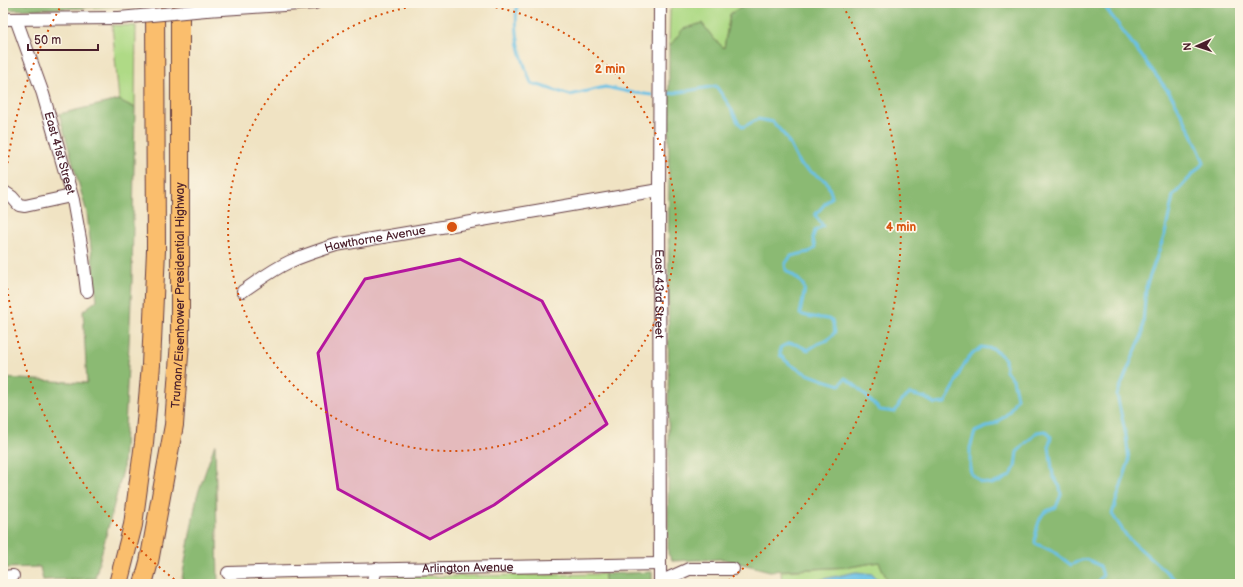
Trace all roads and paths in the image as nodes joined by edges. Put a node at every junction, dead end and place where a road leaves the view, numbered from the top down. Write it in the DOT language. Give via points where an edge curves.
graph roads {
  1 [pos="155,3"];
  2 [pos="180,3"];
  3 [pos="315,3"];
  4 [pos="660,3"];
  5 [pos="3,19"];
  6 [pos="16,19"];
  7 [pos="658,190"];
  8 [pos="3,191"];
  9 [pos="71,196"];
  10 [pos="87,291"];
  11 [pos="243,291"];
  12 [pos="660,564"];
  13 [pos="376,569"];
  14 [pos="732,569"];
  15 [pos="228,573"];
  16 [pos="660,583"];
  17 [pos="118,584"];
  18 [pos="143,584"];
  19 [pos="372,584"];
  1 -- 17 [label="highway, Truman/Eisenhower Presidential Highway" via="156,250 151,365 134,517"];
  2 -- 18 [label="highway, Truman/Eisenhower Presidential Highway" via="180,341 174,425"];
  3 -- 6 [label="street, bridge" via="119,18"];
  4 -- 7 [label="street, East 43rd Street"];
  5 -- 6 [label="street"];
  6 -- 9 [label="street, East 41st Street" via="43,94"];
  7 -- 11 [label="street, Hawthorne Avenue" via="336,245 288,262"];
  7 -- 12 [label="street, East 43rd Street"];
  8 -- 9 [label="street" via="19,205 25,206"];
  9 -- 10 [label="street, East 41st Street"];
  12 -- 13 [label="street, Arlington Avenue"];
  12 -- 16 [label="street, East 43rd Street"];
  13 -- 15 [label="street, Arlington Avenue"];
  13 -- 19 [label="street"];
  14 -- 16 [label="street" via="689,570"];
}
